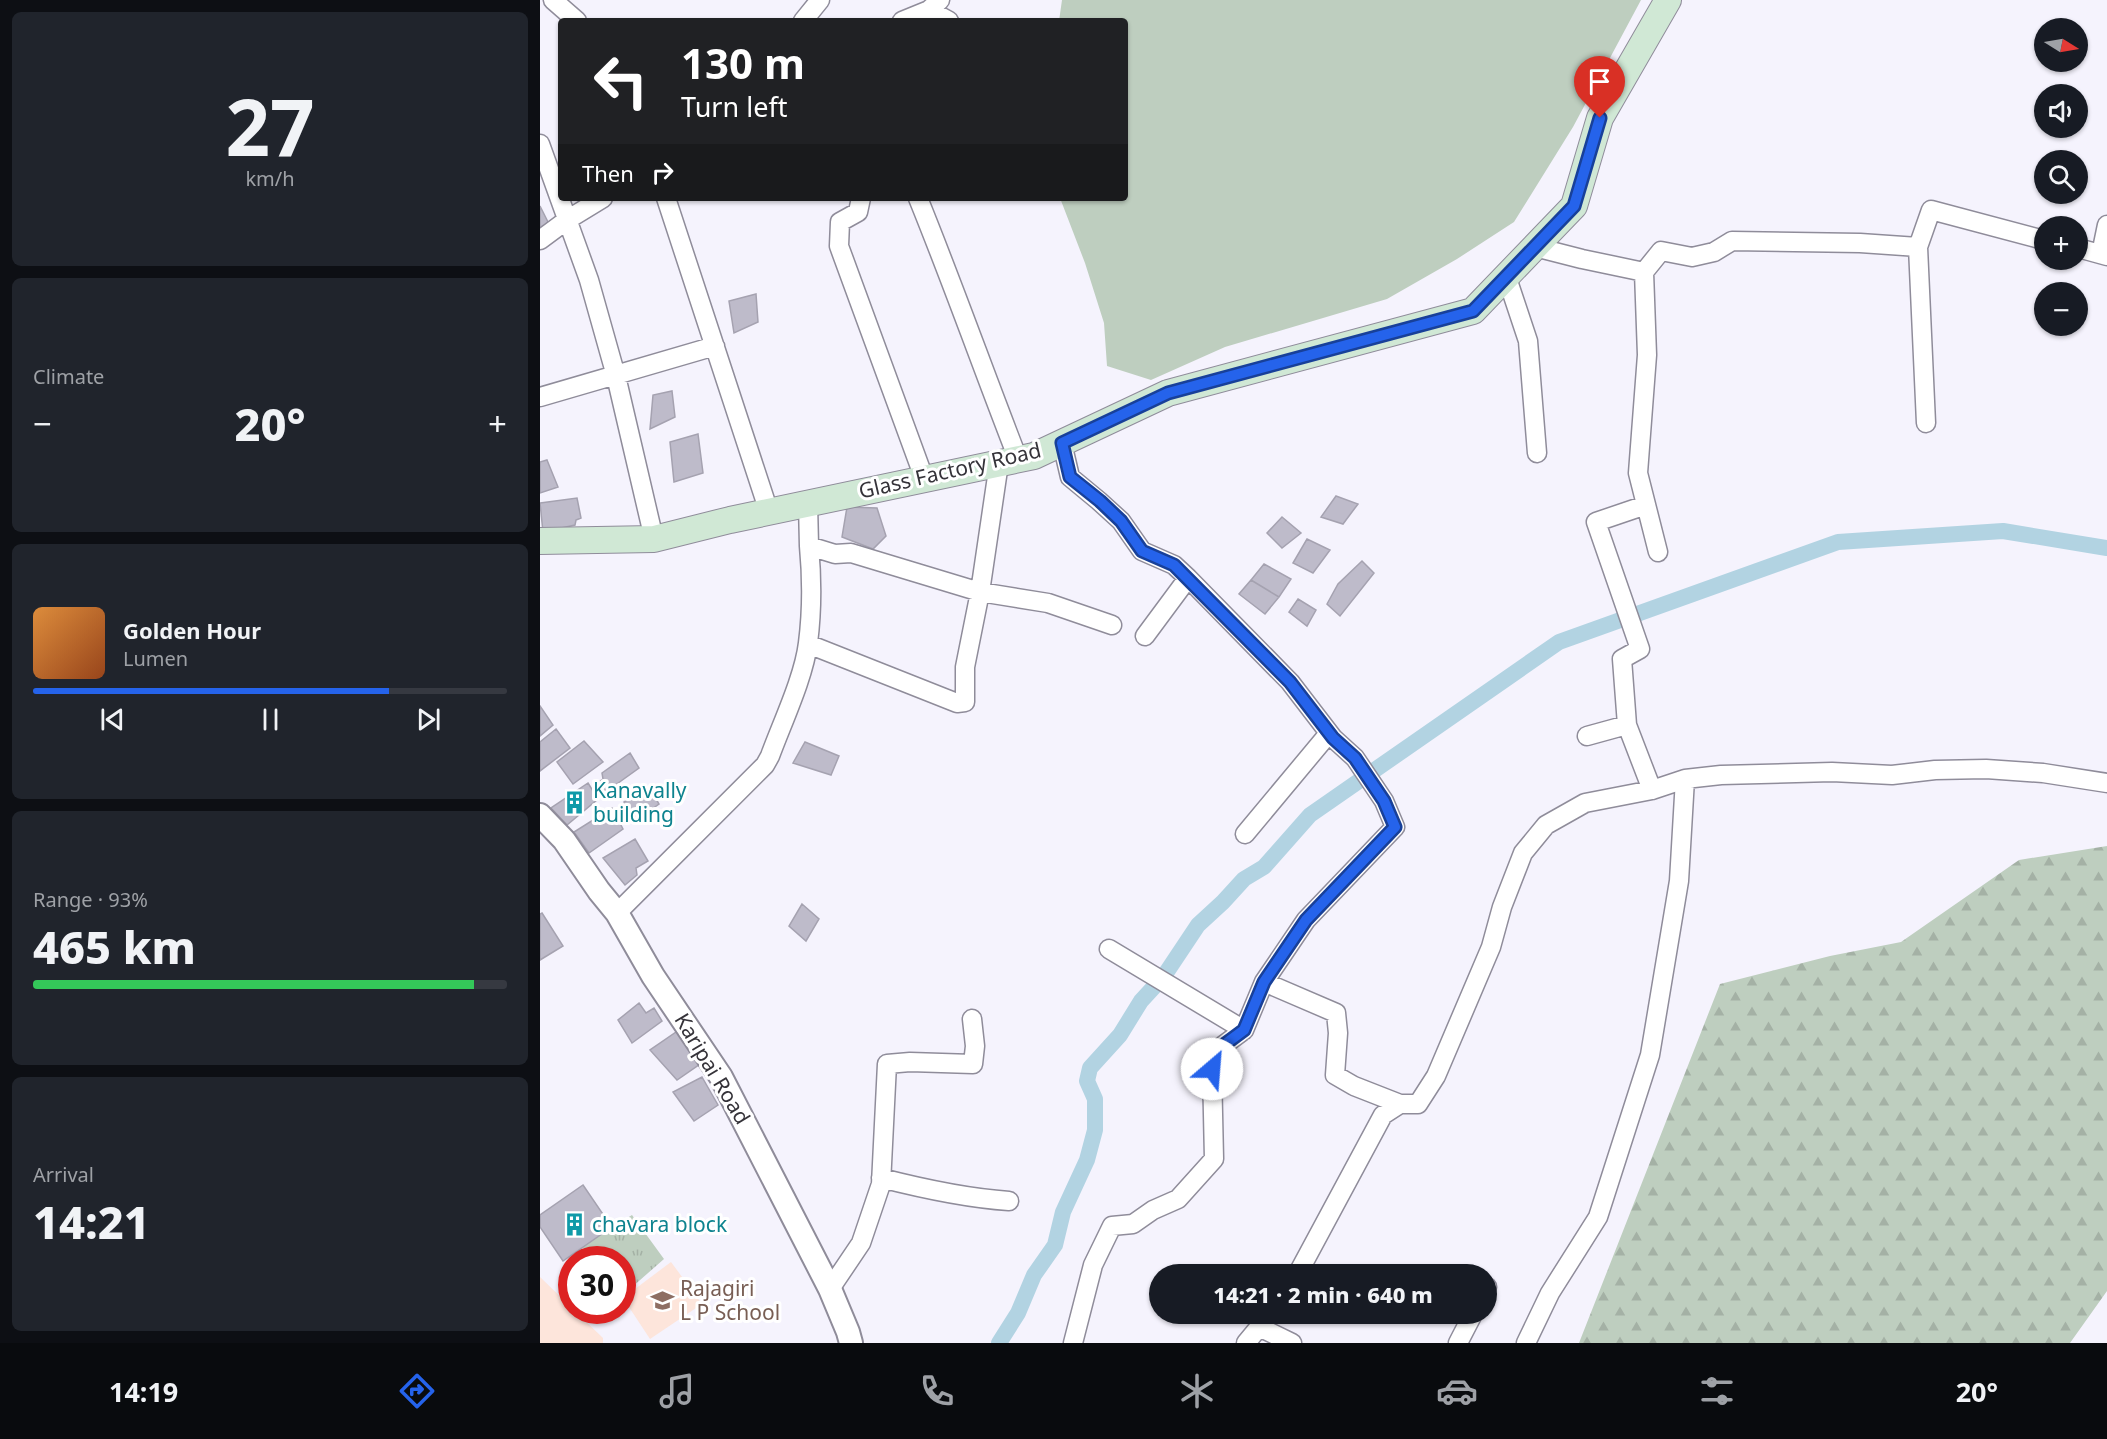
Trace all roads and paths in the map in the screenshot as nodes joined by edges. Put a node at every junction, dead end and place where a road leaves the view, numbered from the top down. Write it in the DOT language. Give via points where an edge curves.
graph roads {
  1 [pos="552,0"];
  2 [pos="820,0"];
  3 [pos="1668,0"];
  4 [pos="934,5"];
  5 [pos="573,18"];
  6 [pos="805,18"];
  7 [pos="908,18"];
  8 [pos="946,18"];
  9 [pos="540,144"];
  10 [pos="558,195"];
  11 [pos="560,201"];
  12 [pos="598,201"];
  13 [pos="667,201"];
  14 [pos="860,201"];
  15 [pos="919,201"];
  16 [pos="567,220"];
  17 [pos="2107,225"];
  18 [pos="2034,237"];
  19 [pos="540,240"];
  20 [pos="1535,247"];
  21 [pos="1918,247"];
  22 [pos="2088,251"];
  23 [pos="2104,255"];
  24 [pos="1644,272"];
  25 [pos="1507,278"];
  26 [pos="715,346"];
  27 [pos="616,376"];
  28 [pos="540,398"];
  29 [pos="1926,423"];
  30 [pos="1062,443"];
  31 [pos="1537,453"];
  32 [pos="1008,461"];
  33 [pos="924,478"];
  34 [pos="808,503"];
  35 [pos="1646,505"];
  36 [pos="769,512"];
  37 [pos="654,539"];
  38 [pos="540,541"];
  39 [pos="809,546"];
  40 [pos="1658,552"];
  41 [pos="1188,578"];
  42 [pos="980,592"];
  43 [pos="1112,625"];
  44 [pos="1145,636"];
  45 [pos="808,644"];
  46 [pos="1627,725"];
  47 [pos="1587,736"];
  48 [pos="1333,738"];
  49 [pos="1685,779"];
  50 [pos="2107,783"];
  51 [pos="1652,790"];
  52 [pos="540,814"];
  53 [pos="1245,834"];
  54 [pos="617,913"];
  55 [pos="1109,949"];
  56 [pos="1264,982"];
  57 [pos="972,1020"];
  58 [pos="1244,1030"];
  59 [pos="1400,1104"];
  60 [pos="881,1178"];
  61 [pos="1009,1201"];
  62 [pos="1304,1264"];
  63 [pos="830,1289"];
  64 [pos="1262,1324"];
  65 [pos="1269,1324"];
  66 [pos="1468,1324"];
  67 [pos="851,1343"];
  68 [pos="1073,1343"];
  69 [pos="1246,1343"];
  70 [pos="1292,1343"];
  71 [pos="1458,1343"];
  72 [pos="1526,1343"];
  1 -- 5 [label="street"];
  2 -- 6 [label="street"];
  3 -- 20 [label="main road, Glass Factory Road" via="1600,118 1574,206"];
  4 -- 7 [label="street"];
  4 -- 8 [label="street"];
  9 -- 10 [label="street"];
  11 -- 16 [label="street"];
  12 -- 16 [label="street"];
  13 -- 26 [label="street"];
  14 -- 33 [label="street" via="858,212 840,222 838,246"];
  15 -- 32 [label="street" via="951,277"];
  16 -- 19 [label="street"];
  16 -- 27 [label="street" via="589,280"];
  17 -- 23 [label="street"];
  18 -- 21 [label="street" via="1931,210"];
  20 -- 24 [label="street"];
  20 -- 25 [label="main road, Glass Factory Road"];
  21 -- 24 [label="street" via="1732,241 1714,252 1692,256 1661,251"];
  21 -- 29 [label="street"];
  22 -- 23 [label="street"];
  24 -- 35 [label="street" via="1647,355 1638,473"];
  25 -- 30 [label="main road, Glass Factory Road" via="1473,311 1168,393"];
  25 -- 31 [label="street" via="1528,341"];
  26 -- 27 [label="street"];
  26 -- 36 [label="street"];
  27 -- 28 [label="street"];
  27 -- 37 [label="street"];
  30 -- 32 [label="main road, Glass Factory Road" via="1034,456"];
  30 -- 41 [label="street" via="1070,477 1121,521 1142,551 1174,565"];
  32 -- 33 [label="main road, Glass Factory Road"];
  32 -- 42 [label="street"];
  33 -- 34 [label="main road, Glass Factory Road"];
  34 -- 36 [label="main road, Glass Factory Road"];
  34 -- 39 [label="street"];
  35 -- 40 [label="street"];
  35 -- 46 [label="street" via="1596,522 1640,649 1623,659"];
  36 -- 37 [label="main road, Glass Factory Road"];
  37 -- 38 [label="main road, Glass Factory Road"];
  39 -- 42 [label="street" via="835,554 851,553"];
  39 -- 45 [label="street"];
  41 -- 44 [label="street"];
  41 -- 48 [label="street" via="1290,682"];
  42 -- 43 [label="street" via="1048,603"];
  42 -- 45 [label="street" via="965,667 965,702 957,703"];
  45 -- 54 [label="street" via="765,765"];
  46 -- 47 [label="street"];
  46 -- 51 [label="street"];
  48 -- 53 [label="street" via="1325,738"];
  48 -- 56 [label="street" via="1355,758 1384,801 1395,827 1306,920"];
  49 -- 50 [label="street" via="1986,769"];
  49 -- 51 [label="street"];
  49 -- 72 [label="street" via="1679,881 1650,1055 1598,1217 1550,1293"];
  51 -- 59 [label="street" via="1585,803 1546,825 1523,853 1491,947 1436,1076 1418,1104"];
  52 -- 54 [label="street, Karipai Road"];
  54 -- 63 [label="street, Karipai Road" via="653,976 731,1094"];
  55 -- 58 [label="street"];
  56 -- 58 [label="street"];
  56 -- 59 [label="street" via="1336,1013 1335,1075"];
  57 -- 60 [label="street" via="973,1064 887,1064"];
  58 -- 68 [label="street" via="1217,1050 1212,1069 1214,1159 1178,1198 1133,1224 1112,1226 1093,1265"];
  59 -- 62 [label="street" via="1383,1115"];
  60 -- 61 [label="street" via="933,1191"];
  60 -- 63 [label="street" via="861,1243"];
  63 -- 67 [label="street, Karipai Road"];
  64 -- 69 [label="street"];
  65 -- 70 [label="street"];
  66 -- 71 [label="street"];
}
